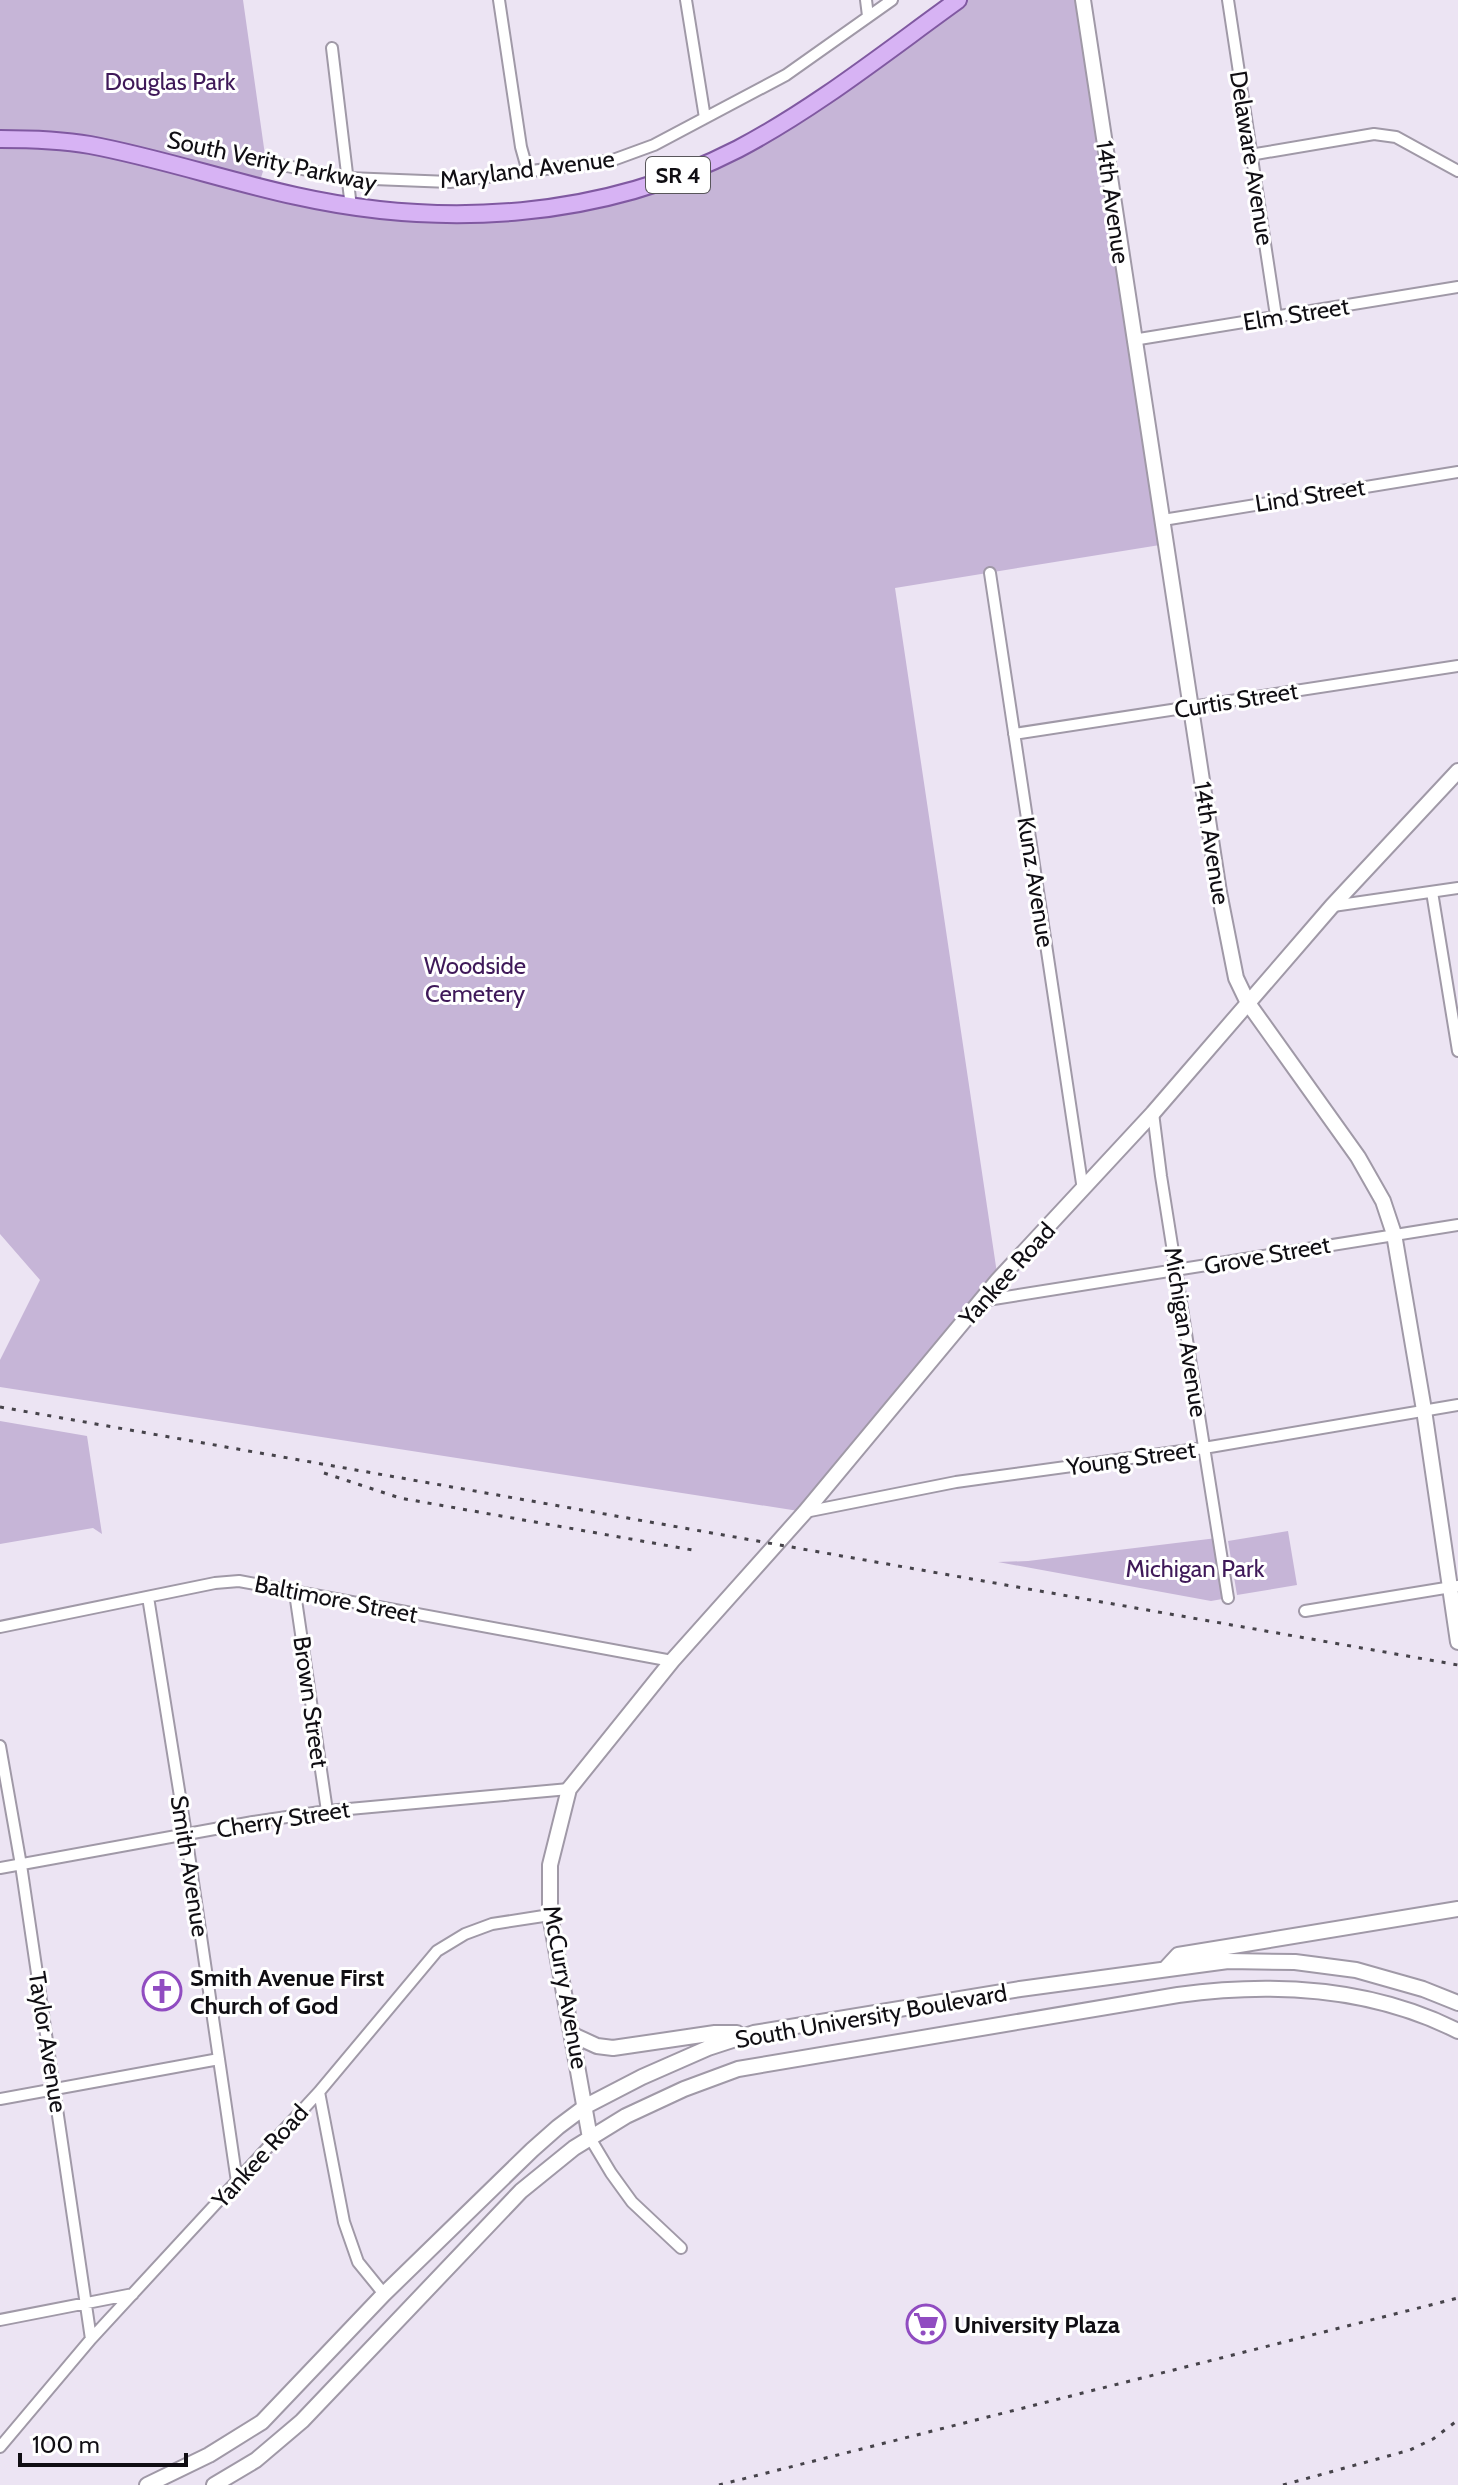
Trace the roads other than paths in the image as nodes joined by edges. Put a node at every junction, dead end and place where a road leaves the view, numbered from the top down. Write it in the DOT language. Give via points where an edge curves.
graph roads {
  1 [pos="499,0"];
  2 [pos="686,0"];
  3 [pos="866,0"];
  4 [pos="892,0"];
  5 [pos="958,0"];
  6 [pos="1083,0"];
  7 [pos="1228,0"];
  8 [pos="868,16"];
  9 [pos="332,48"];
  10 [pos="705,118"];
  11 [pos="0,139"];
  12 [pos="1250,155"];
  13 [pos="266,162"];
  14 [pos="1458,171"];
  15 [pos="528,172"];
  16 [pos="348,178"];
  17 [pos="351,207"];
  18 [pos="1458,287"];
  19 [pos="1276,316"];
  20 [pos="1133,340"];
  21 [pos="1458,472"];
  22 [pos="1163,520"];
  23 [pos="990,573"];
  24 [pos="1458,666"];
  25 [pos="1191,706"];
  26 [pos="1014,734"];
  27 [pos="1458,771"];
  28 [pos="1458,888"];
  29 [pos="1432,892"];
  30 [pos="1332,906"];
  31 [pos="1248,1003"];
  32 [pos="1458,1051"];
  33 [pos="1153,1113"];
  34 [pos="1083,1190"];
  35 [pos="1458,1225"];
  36 [pos="1394,1234"];
  37 [pos="1177,1271"];
  38 [pos="981,1301"];
  39 [pos="1458,1405"];
  40 [pos="1424,1410"];
  41 [pos="1204,1448"];
  42 [pos="805,1512"];
  43 [pos="1454,1586"];
  44 [pos="295,1593"];
  45 [pos="148,1597"];
  46 [pos="1228,1598"];
  47 [pos="1305,1611"];
  48 [pos="0,1627"];
  49 [pos="1458,1642"];
  50 [pos="672,1661"];
  51 [pos="0,1746"];
  52 [pos="569,1789"];
  53 [pos="327,1811"];
  54 [pos="186,1834"];
  55 [pos="21,1865"];
  56 [pos="0,1868"];
  57 [pos="1458,1909"];
  58 [pos="550,1915"];
  59 [pos="1166,1968"];
  60 [pos="1457,1999"];
  61 [pos="1452,2028"];
  62 [pos="754,2033"];
  63 [pos="573,2035"];
  64 [pos="219,2059"];
  65 [pos="56,2089"];
  66 [pos="319,2092"];
  67 [pos="0,2099"];
  68 [pos="586,2106"];
  69 [pos="590,2138"];
  70 [pos="237,2182"];
  71 [pos="681,2248"];
  72 [pos="135,2293"];
  73 [pos="384,2294"];
  74 [pos="86,2304"];
  75 [pos="0,2320"];
  76 [pos="91,2339"];
  77 [pos="0,2447"];
  78 [pos="147,2485"];
  79 [pos="214,2485"];
  1 -- 15 [label="street"];
  2 -- 10 [label="street"];
  3 -- 8 [label="street"];
  4 -- 8 [label="street, Maryland Avenue"];
  5 -- 17 [label="main road, South Verity Parkway / SR 4" via="793,117 714,160 635,191 568,206 506,212"];
  6 -- 20 [label="street, 14th Avenue"];
  7 -- 12 [label="street, Delaware Avenue"];
  8 -- 10 [label="street, Maryland Avenue" via="786,75"];
  9 -- 16 [label="street"];
  10 -- 15 [label="street, Maryland Avenue" via="613,160"];
  11 -- 17 [label="main road, South Verity Parkway / SR 4" via="89,145"];
  12 -- 14 [label="street" via="1374,134 1396,137"];
  12 -- 19 [label="street, Delaware Avenue"];
  13 -- 16 [label="street, Maryland Avenue"];
  15 -- 16 [label="street, Maryland Avenue" via="450,182"];
  16 -- 17 [label="street"];
  18 -- 19 [label="street, Elm Street"];
  19 -- 20 [label="street, Elm Street"];
  20 -- 22 [label="street, 14th Avenue"];
  21 -- 22 [label="street, Lind Street"];
  22 -- 25 [label="street, 14th Avenue"];
  23 -- 26 [label="street, Kunz Avenue"];
  24 -- 25 [label="street, Curtis Street"];
  25 -- 26 [label="street, Curtis Street"];
  25 -- 31 [label="street, 14th Avenue" via="1219,892 1236,978"];
  26 -- 34 [label="street, Kunz Avenue"];
  27 -- 30 [label="street, Yankee Road"];
  28 -- 29 [label="street"];
  29 -- 30 [label="street"];
  29 -- 32 [label="street"];
  30 -- 31 [label="street, Yankee Road"];
  31 -- 33 [label="street, Yankee Road"];
  31 -- 36 [label="street, 14th Avenue" via="1358,1157 1383,1201"];
  33 -- 34 [label="street, Yankee Road"];
  33 -- 37 [label="street, Michigan Avenue"];
  34 -- 38 [label="street, Yankee Road"];
  35 -- 36 [label="street, Grove Street"];
  36 -- 37 [label="street, Grove Street"];
  36 -- 40 [label="street, 14th Avenue"];
  37 -- 38 [label="street, Grove Street"];
  37 -- 41 [label="street, Michigan Avenue"];
  38 -- 42 [label="street, Yankee Road"];
  39 -- 40 [label="street, Young Street"];
  40 -- 41 [label="street, Young Street"];
  40 -- 43 [label="street, 14th Avenue"];
  41 -- 42 [label="street, Young Street" via="956,1482"];
  41 -- 46 [label="street, Michigan Avenue"];
  42 -- 50 [label="street, Yankee Road"];
  43 -- 47 [label="street"];
  43 -- 49 [label="street, 14th Avenue"];
  44 -- 45 [label="street, Baltimore Street" via="239,1581"];
  44 -- 50 [label="street, Baltimore Street"];
  44 -- 53 [label="street, Brown Street"];
  45 -- 48 [label="street, Baltimore Street"];
  45 -- 54 [label="street, Smith Avenue"];
  50 -- 52 [label="street, Yankee Road"];
  51 -- 55 [label="street, Taylor Avenue"];
  52 -- 53 [label="street, Cherry Street"];
  52 -- 58 [label="street, McCurry Avenue" via="550,1865"];
  53 -- 54 [label="street, Cherry Street"];
  54 -- 55 [label="street, Cherry Street"];
  54 -- 64 [label="street, Smith Avenue"];
  55 -- 56 [label="street, Cherry Street"];
  55 -- 65 [label="street, Taylor Avenue"];
  57 -- 59 [label="street" via="1178,1955"];
  58 -- 63 [label="street, McCurry Avenue"];
  58 -- 66 [label="street, Yankee Road" via="492,1924 437,1951"];
  59 -- 60 [label="street, South University Boulevard" via="1228,1961 1326,1965"];
  59 -- 62 [label="street, South University Boulevard"];
  60 -- 61 [label="street"];
  61 -- 69 [label="street, South University Boulevard" via="1365,1999 1313,1990 1249,1988 1178,1995 738,2069 660,2099"];
  62 -- 63 [label="street" via="715,2033 613,2048"];
  62 -- 68 [label="street, South University Boulevard" via="673,2063"];
  63 -- 68 [label="street, McCurry Avenue"];
  64 -- 65 [label="street"];
  64 -- 70 [label="street, Smith Avenue"];
  65 -- 67 [label="street"];
  65 -- 74 [label="street, Taylor Avenue"];
  66 -- 70 [label="street, Yankee Road"];
  66 -- 73 [label="street" via="344,2222 358,2262"];
  68 -- 69 [label="street, McCurry Avenue"];
  68 -- 73 [label="street, South University Boulevard" via="532,2150"];
  69 -- 71 [label="street" via="632,2202"];
  69 -- 79 [label="street, South University Boulevard" via="521,2191 302,2421 256,2460"];
  70 -- 72 [label="street, Yankee Road"];
  72 -- 74 [label="street"];
  72 -- 76 [label="street, Yankee Road"];
  73 -- 78 [label="street, South University Boulevard" via="262,2422"];
  74 -- 75 [label="street"];
  74 -- 76 [label="street, Taylor Avenue"];
  76 -- 77 [label="street, Yankee Road"];
}
